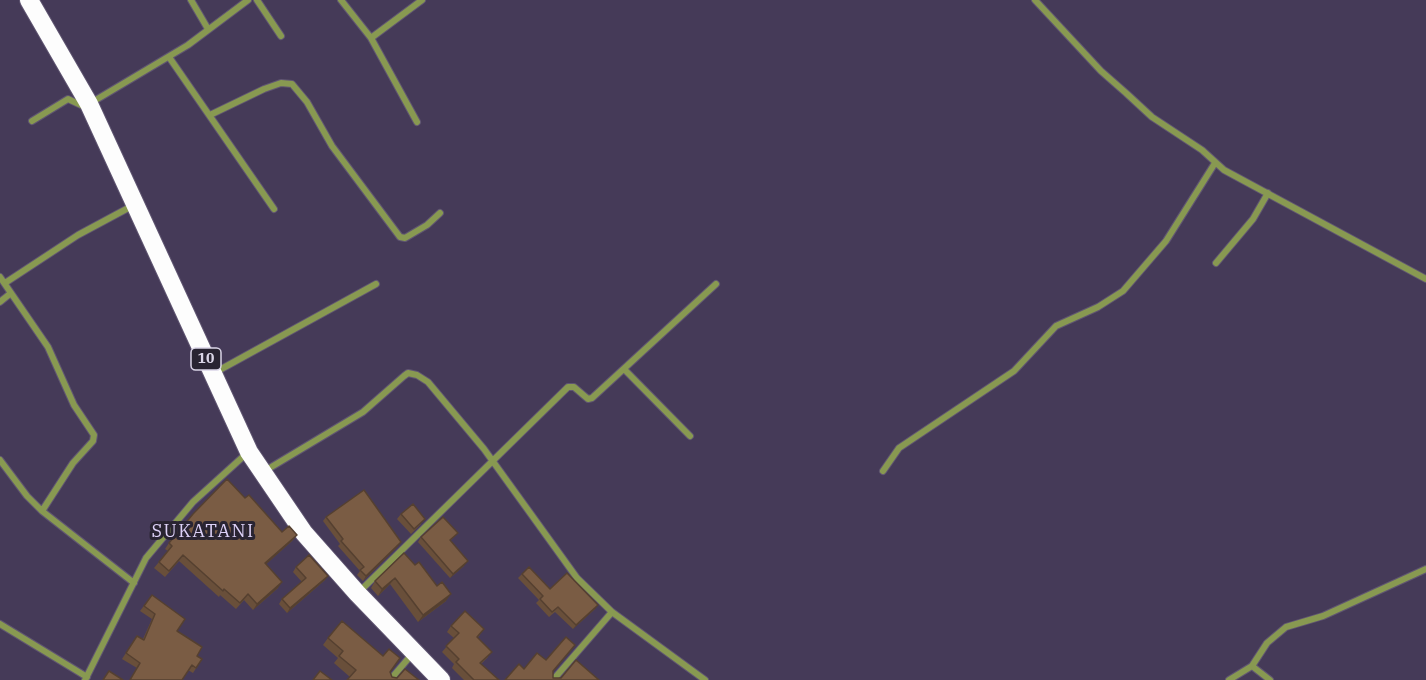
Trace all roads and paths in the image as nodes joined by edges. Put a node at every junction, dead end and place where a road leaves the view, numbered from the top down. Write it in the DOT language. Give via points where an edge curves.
graph roads {
  1 [pos="28,0"];
  2 [pos="191,0"];
  3 [pos="248,0"];
  4 [pos="256,0"];
  5 [pos="341,0"];
  6 [pos="422,0"];
  7 [pos="1035,0"];
  8 [pos="208,29"];
  9 [pos="281,36"];
  10 [pos="371,38"];
  11 [pos="169,57"];
  12 [pos="89,104"];
  13 [pos="210,115"];
  14 [pos="32,121"];
  15 [pos="417,122"];
  16 [pos="1215,163"];
  17 [pos="1268,193"];
  18 [pos="136,204"];
  19 [pos="274,209"];
  20 [pos="440,213"];
  21 [pos="1216,263"];
  22 [pos="0,277"];
  23 [pos="1426,279"];
  24 [pos="5,284"];
  25 [pos="376,284"];
  26 [pos="716,284"];
  27 [pos="11,292"];
  28 [pos="0,302"];
  29 [pos="624,369"];
  30 [pos="212,374"];
  31 [pos="690,436"];
  32 [pos="249,452"];
  33 [pos="0,460"];
  34 [pos="493,462"];
  35 [pos="883,471"];
  36 [pos="263,472"];
  37 [pos="42,511"];
  38 [pos="1426,569"];
  39 [pos="134,583"];
  40 [pos="357,593"];
  41 [pos="612,612"];
  42 [pos="0,624"];
  43 [pos="415,651"];
  44 [pos="1252,666"];
  45 [pos="86,678"];
  46 [pos="390,680"];
  47 [pos="441,680"];
  48 [pos="553,680"];
  49 [pos="705,680"];
  50 [pos="1229,680"];
  51 [pos="1270,680"];
  1 -- 12 [label="highway, 10"];
  2 -- 8 [label="street"];
  3 -- 8 [label="street"];
  4 -- 9 [label="street"];
  5 -- 10 [label="street"];
  6 -- 10 [label="street"];
  7 -- 16 [label="street" via="1109,79 1152,117"];
  8 -- 11 [label="street"];
  10 -- 15 [label="street"];
  11 -- 12 [label="street"];
  11 -- 13 [label="street"];
  12 -- 14 [label="street" via="83,106 68,99"];
  12 -- 18 [label="highway, 10"];
  13 -- 19 [label="street"];
  13 -- 20 [label="street" via="264,89 292,84 338,155 400,237 427,225"];
  16 -- 17 [label="street"];
  16 -- 35 [label="street" via="1166,241 1123,291 1056,326 1014,371 899,448"];
  17 -- 21 [label="street" via="1253,219"];
  17 -- 23 [label="street"];
  18 -- 24 [label="street" via="78,235"];
  18 -- 30 [label="highway, 10"];
  22 -- 24 [label="street"];
  24 -- 27 [label="street"];
  25 -- 30 [label="street"];
  26 -- 29 [label="street"];
  27 -- 28 [label="street"];
  27 -- 37 [label="street" via="48,347 74,405 94,435"];
  29 -- 31 [label="street"];
  29 -- 34 [label="street" via="590,399 568,387"];
  30 -- 32 [label="highway, 10"];
  32 -- 36 [label="highway, 10"];
  32 -- 39 [label="street" via="170,526 146,558"];
  33 -- 37 [label="street"];
  34 -- 36 [label="street" via="428,382 408,373 363,412"];
  34 -- 40 [label="street"];
  34 -- 41 [label="street" via="577,579"];
  36 -- 40 [label="highway, 10" via="304,533"];
  37 -- 39 [label="street"];
  38 -- 44 [label="street" via="1329,614 1286,627 1267,643"];
  39 -- 45 [label="street"];
  40 -- 43 [label="highway, 10"];
  41 -- 48 [label="street"];
  41 -- 49 [label="street"];
  42 -- 45 [label="street"];
  43 -- 46 [label="street"];
  43 -- 47 [label="highway, 10"];
  44 -- 50 [label="street"];
  44 -- 51 [label="street"];
}
